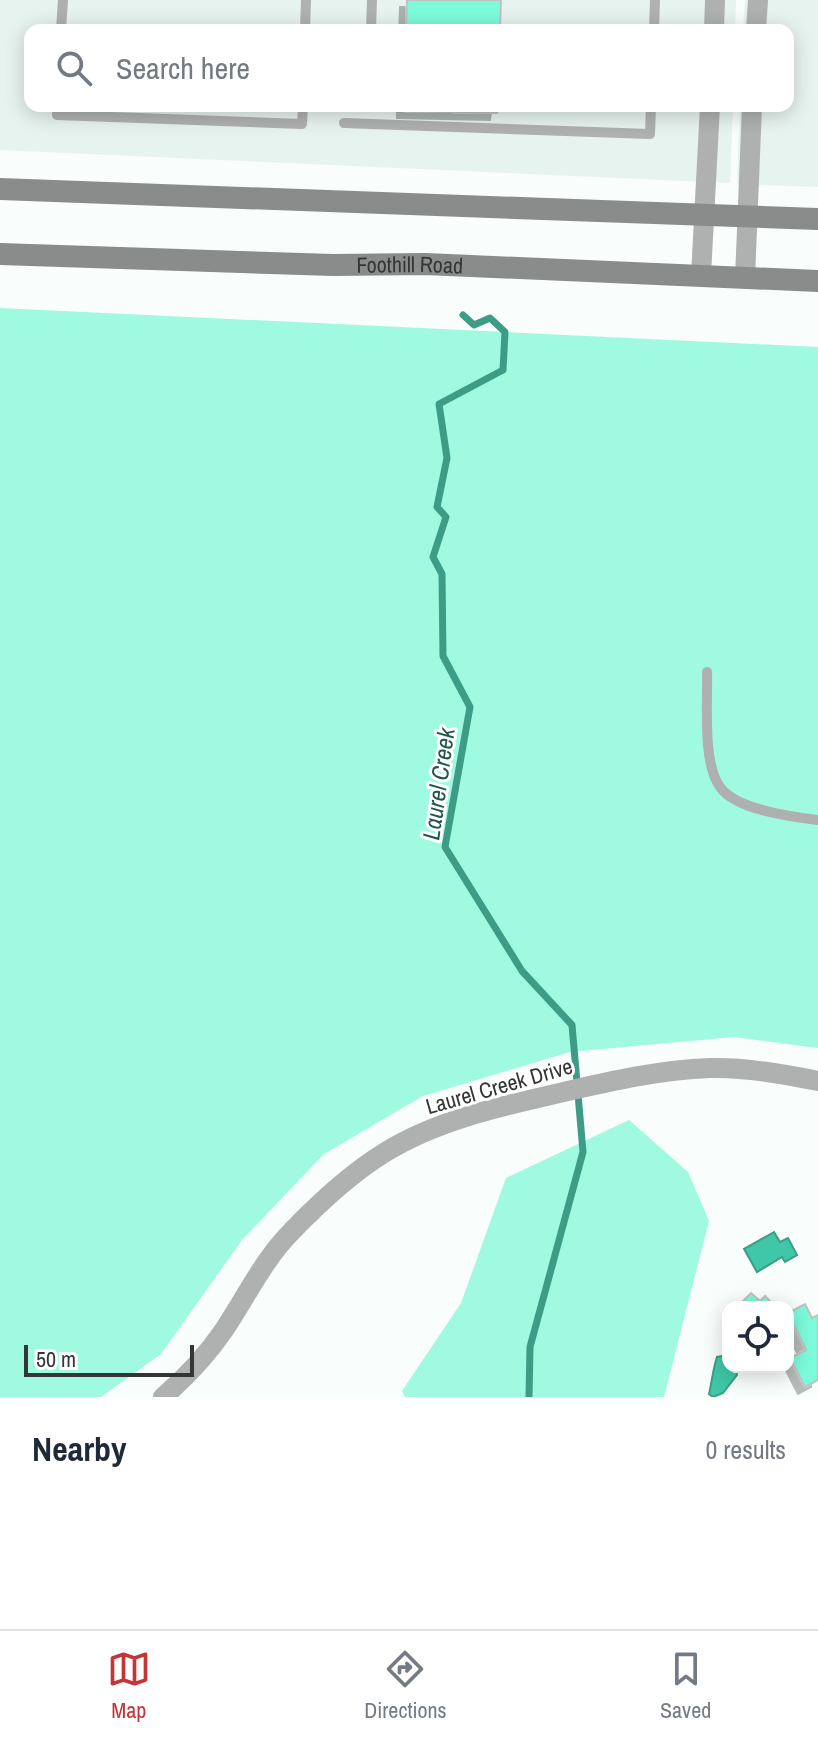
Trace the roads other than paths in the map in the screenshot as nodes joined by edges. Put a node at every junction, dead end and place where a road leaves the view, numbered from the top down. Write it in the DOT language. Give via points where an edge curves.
graph roads {
  1 [pos="63,0"];
  2 [pos="306,0"];
  3 [pos="372,0"];
  4 [pos="655,0"];
  5 [pos="715,0"];
  6 [pos="758,0"];
  7 [pos="61,24"];
  8 [pos="305,24"];
  9 [pos="371,24"];
  10 [pos="654,24"];
  11 [pos="714,24"];
  12 [pos="756,24"];
  13 [pos="57,112"];
  14 [pos="303,112"];
  15 [pos="651,112"];
  16 [pos="710,112"];
  17 [pos="752,112"];
  18 [pos="344,123"];
  19 [pos="0,189"];
  20 [pos="704,215"];
  21 [pos="746,216"];
  22 [pos="818,219"];
  23 [pos="0,254"];
  24 [pos="701,275"];
  25 [pos="745,278"];
  26 [pos="818,281"];
  27 [pos="707,672"];
  28 [pos="818,820"];
  29 [pos="818,1081"];
  30 [pos="163,1397"];
  1 -- 7 [label="lane"];
  2 -- 8 [label="lane"];
  3 -- 9 [label="lane"];
  4 -- 10 [label="lane"];
  5 -- 11 [label="street"];
  6 -- 12 [label="street"];
  13 -- 14 [label="lane" via="302,124"];
  15 -- 18 [label="lane" via="650,134"];
  16 -- 20 [label="street"];
  17 -- 21 [label="street"];
  19 -- 20 [label="main road"];
  20 -- 21 [label="main road"];
  20 -- 24 [label="street"];
  21 -- 22 [label="main road"];
  21 -- 25 [label="street"];
  23 -- 24 [label="main road, Foothill Road"];
  24 -- 25 [label="main road, Foothill Road"];
  25 -- 26 [label="main road, Foothill Road"];
  27 -- 28 [label="lane" via="708,754 720,788 769,813"];
  29 -- 30 [label="street, Laurel Creek Drive" via="712,1068 646,1073 505,1105 428,1131 385,1152 339,1186 289,1234 222,1333"];
}
